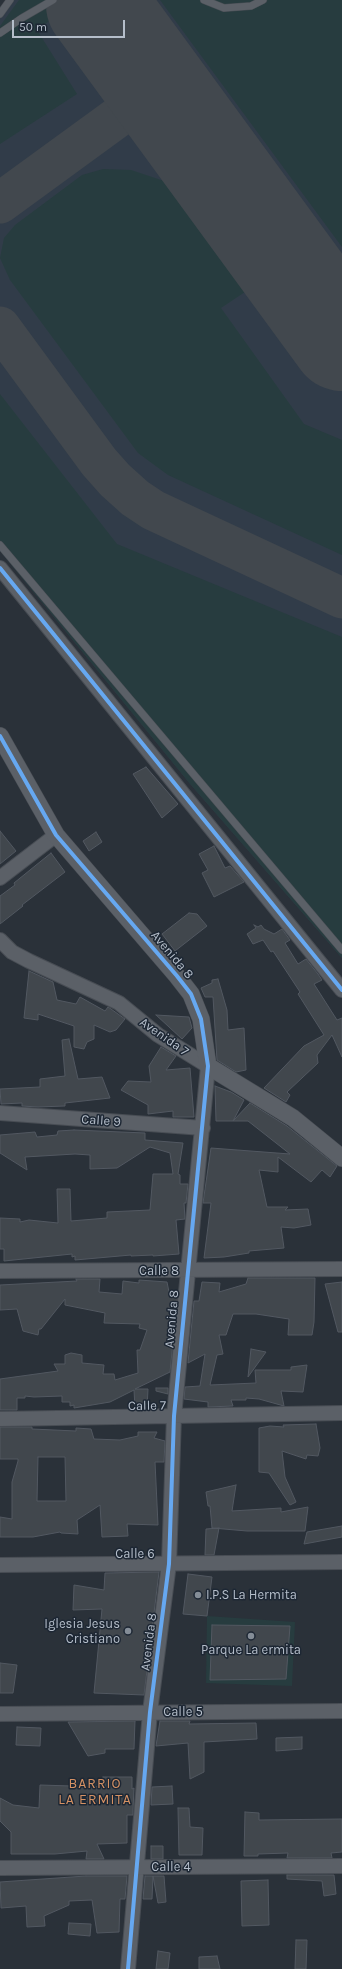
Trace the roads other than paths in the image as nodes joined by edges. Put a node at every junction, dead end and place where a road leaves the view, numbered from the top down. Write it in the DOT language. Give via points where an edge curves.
graph roads {
  1 [pos="10,0"];
  2 [pos="53,0"];
  3 [pos="204,0"];
  4 [pos="263,0"];
  5 [pos="0,14"];
  6 [pos="0,33"];
  7 [pos="0,545"];
  8 [pos="0,568"];
  9 [pos="0,736"];
  10 [pos="56,835"];
  11 [pos="0,878"];
  12 [pos="0,940"];
  13 [pos="342,950"];
  14 [pos="342,990"];
  15 [pos="208,1066"];
  16 [pos="0,1114"];
  17 [pos="203,1128"];
  18 [pos="342,1158"];
  19 [pos="342,1269"];
  20 [pos="0,1271"];
  21 [pos="187,1271"];
  22 [pos="342,1413"];
  23 [pos="174,1416"];
  24 [pos="0,1419"];
  25 [pos="342,1562"];
  26 [pos="169,1564"];
  27 [pos="0,1565"];
  28 [pos="342,1711"];
  29 [pos="150,1712"];
  30 [pos="0,1714"];
  31 [pos="342,1866"];
  32 [pos="137,1867"];
  33 [pos="0,1868"];
  34 [pos="128,1969"];
  1 -- 5 [label="lane"];
  2 -- 6 [label="lane"];
  3 -- 4 [label="lane" via="224,8 251,6"];
  7 -- 13 [label="lane"];
  8 -- 14 [label="street"];
  9 -- 10 [label="street, Avenida 8"];
  10 -- 11 [label="street"];
  10 -- 15 [label="street, Avenida 8" via="191,994 200,1018"];
  12 -- 15 [label="street, Avenida 7" via="12,952 29,961 119,1002 158,1035"];
  15 -- 17 [label="street, Avenida 8"];
  15 -- 18 [label="street, Avenida 7" via="293,1118"];
  16 -- 17 [label="street, Calle 9"];
  17 -- 21 [label="street, Avenida 8"];
  19 -- 21 [label="street, Calle 8"];
  20 -- 21 [label="street, Calle 8"];
  21 -- 23 [label="street, Avenida 8"];
  22 -- 23 [label="street, Calle 7"];
  23 -- 24 [label="street, Calle 7"];
  23 -- 26 [label="street, Avenida 8"];
  25 -- 26 [label="street, Calle 6"];
  26 -- 27 [label="street, Calle 6"];
  26 -- 29 [label="street, Avenida 8"];
  28 -- 29 [label="street, Calle 5"];
  29 -- 30 [label="street, Calle 5"];
  29 -- 32 [label="street, Avenida 8"];
  31 -- 32 [label="street, Calle 4"];
  32 -- 33 [label="street, Calle 4"];
  32 -- 34 [label="street, Avenida 8"];
}
